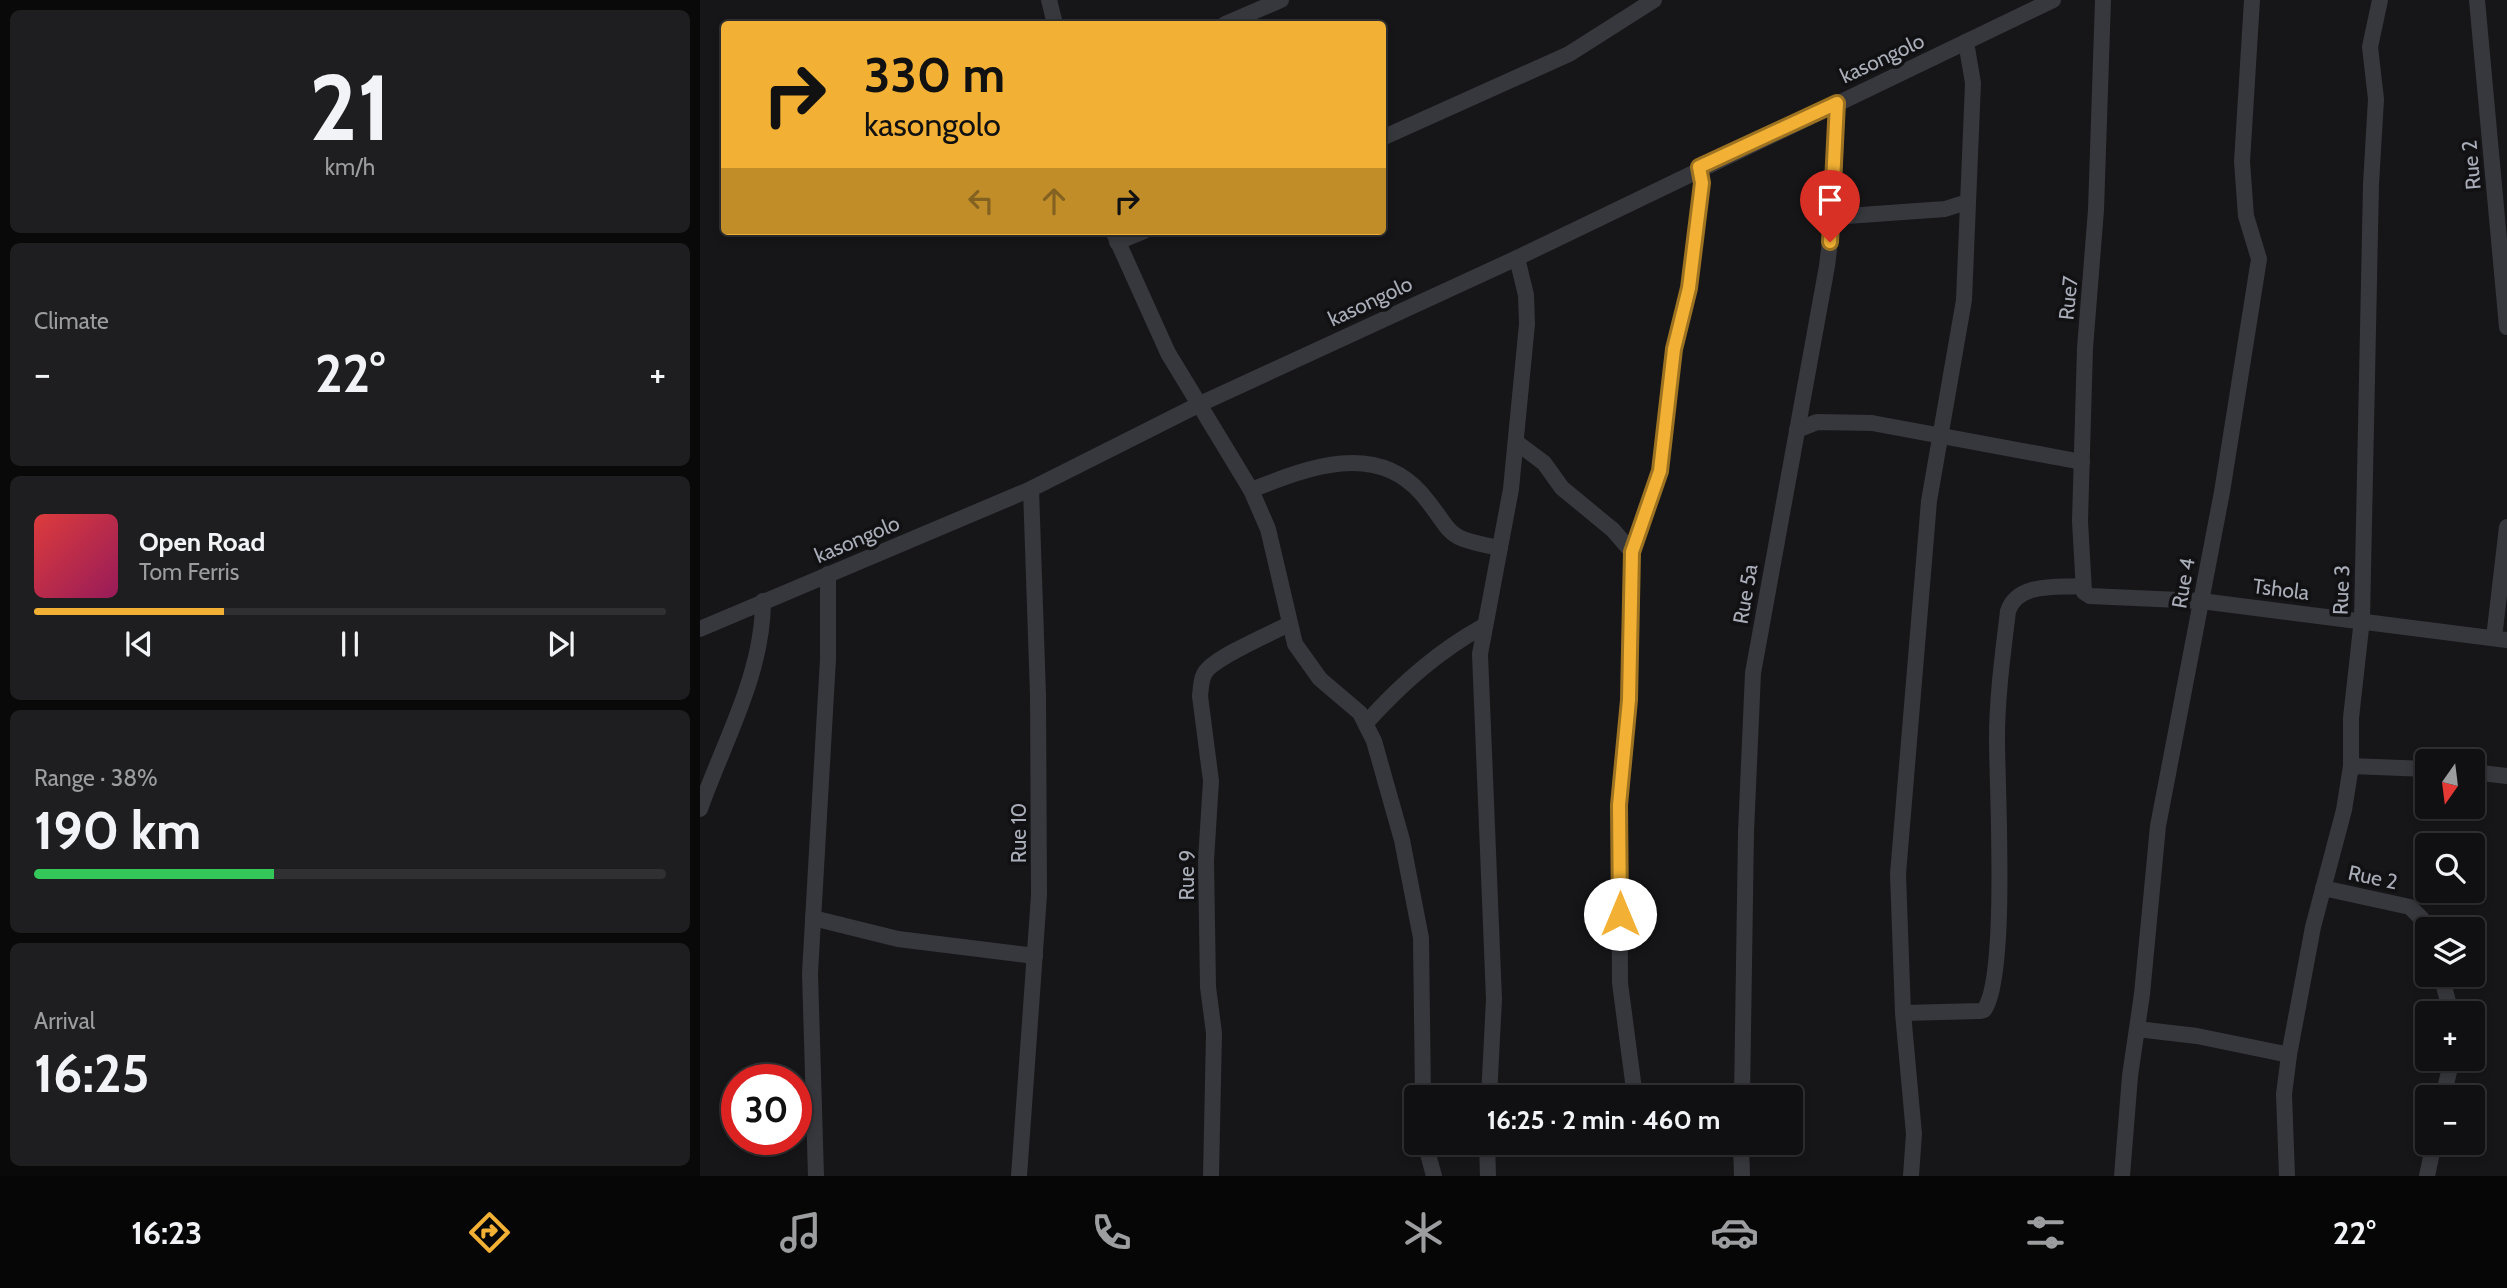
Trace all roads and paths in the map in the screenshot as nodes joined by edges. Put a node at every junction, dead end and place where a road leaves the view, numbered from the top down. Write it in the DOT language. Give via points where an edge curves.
graph roads {
  1 [pos="1049,0"];
  2 [pos="1281,0"];
  3 [pos="1654,0"];
  4 [pos="2053,0"];
  5 [pos="2103,0"];
  6 [pos="2252,0"];
  7 [pos="2380,0"];
  8 [pos="2477,0"];
  9 [pos="1054,21"];
  10 [pos="1232,21"];
  11 [pos="1966,42"];
  12 [pos="1837,103"];
  13 [pos="1386,136"];
  14 [pos="1699,167"];
  15 [pos="1967,202"];
  16 [pos="1833,217"];
  17 [pos="1115,236"];
  18 [pos="1517,258"];
  19 [pos="2507,327"];
  20 [pos="1200,404"];
  21 [pos="1797,430"];
  22 [pos="1938,434"];
  23 [pos="1516,442"];
  24 [pos="2082,462"];
  25 [pos="1031,489"];
  26 [pos="1251,490"];
  27 [pos="2507,527"];
  28 [pos="1500,548"];
  29 [pos="1632,552"];
  30 [pos="828,574"];
  31 [pos="2086,591"];
  32 [pos="763,601"];
  33 [pos="2201,601"];
  34 [pos="2362,619"];
  35 [pos="1289,624"];
  36 [pos="1482,627"];
  37 [pos="700,629"];
  38 [pos="2501,639"];
  39 [pos="1366,723"];
  40 [pos="2351,766"];
  41 [pos="2415,769"];
  42 [pos="2485,773"];
  43 [pos="2507,776"];
  44 [pos="705,779"];
  45 [pos="700,809"];
  46 [pos="2323,888"];
  47 [pos="2420,917"];
  48 [pos="813,918"];
  49 [pos="1035,956"];
  50 [pos="1903,1013"];
  51 [pos="2137,1029"];
  52 [pos="2289,1055"];
  53 [pos="1423,1085"];
  54 [pos="1490,1085"];
  55 [pos="1633,1085"];
  56 [pos="1742,1085"];
  57 [pos="1428,1155"];
  58 [pos="1487,1155"];
  59 [pos="1741,1155"];
  60 [pos="2431,1155"];
  61 [pos="817,1176"];
  62 [pos="1019,1176"];
  63 [pos="1211,1176"];
  64 [pos="1434,1176"];
  65 [pos="1488,1176"];
  66 [pos="1742,1176"];
  67 [pos="1911,1176"];
  68 [pos="2122,1176"];
  69 [pos="2287,1176"];
  70 [pos="2427,1176"];
  1 -- 9 [label="street"];
  2 -- 10 [label="street"];
  3 -- 13 [label="street" via="1569,54"];
  4 -- 11 [label="street, kasongolo"];
  5 -- 24 [label="street, Rue7"];
  6 -- 33 [label="street, Rue 4" via="2242,172 2246,216 2259,259"];
  7 -- 34 [label="street, Rue 3" via="2370,47 2376,99"];
  8 -- 19 [label="street, Rue 2"];
  11 -- 12 [label="street, kasongolo"];
  11 -- 15 [label="street" via="1973,83"];
  12 -- 14 [label="street, kasongolo"];
  12 -- 16 [label="street, Rue 5a"];
  14 -- 18 [label="street, kasongolo"];
  14 -- 29 [label="street" via="1702,183 1689,288 1674,349 1660,471"];
  15 -- 16 [label="street" via="1945,209"];
  15 -- 22 [label="street" via="1964,300"];
  16 -- 21 [label="street, Rue 5a"];
  17 -- 20 [label="street" via="1168,353"];
  18 -- 20 [label="street, kasongolo"];
  18 -- 23 [label="street" via="1528,310"];
  20 -- 25 [label="street, kasongolo"];
  20 -- 26 [label="street"];
  21 -- 22 [label="street" via="1832,421"];
  21 -- 56 [label="street, Rue 5a" via="1753,673"];
  22 -- 24 [label="street"];
  22 -- 50 [label="street" via="1898,874"];
  23 -- 28 [label="street"];
  23 -- 29 [label="street" via="1544,463 1570,496 1613,530"];
  24 -- 31 [label="street, Rue7"];
  25 -- 30 [label="street, kasongolo"];
  25 -- 49 [label="street, Rue 10" via="1038,708"];
  26 -- 28 [label="street" via="1328,463 1368,464 1404,478 1420,491 1446,530 1460,539"];
  26 -- 35 [label="street" via="1268,529"];
  27 -- 38 [label="street"];
  28 -- 36 [label="street"];
  29 -- 55 [label="street" via="1629,711 1619,805 1620,983"];
  30 -- 32 [label="street, kasongolo"];
  30 -- 48 [label="street" via="828,660"];
  31 -- 33 [label="street, Tshola"];
  31 -- 50 [label="street, Tshola" via="2026,591 2012,600 2008,611 1997,737 1998,883 1992,996 1980,1011"];
  32 -- 37 [label="street, kasongolo"];
  32 -- 44 [label="street" via="754,667"];
  33 -- 34 [label="street, Tshola"];
  33 -- 51 [label="street, Rue 4" via="2158,826"];
  34 -- 38 [label="street, Tshola"];
  34 -- 40 [label="street, Rue 3" via="2351,718"];
  35 -- 39 [label="street" via="1303,659 1320,679 1351,702"];
  35 -- 63 [label="street, Rue 9" via="1218,662 1206,670 1201,682 1211,781 1206,860 1208,987 1214,1033"];
  36 -- 39 [label="street" via="1426,665"];
  36 -- 54 [label="street" via="1479,672 1494,999"];
  39 -- 53 [label="street" via="1402,840 1421,938"];
  40 -- 41 [label="street"];
  40 -- 46 [label="street, Rue 3"];
  42 -- 43 [label="street"];
  44 -- 45 [label="street"];
  46 -- 47 [label="street, Rue 2" via="2410,907"];
  46 -- 52 [label="street, Rue 3"];
  48 -- 49 [label="street" via="898,939"];
  48 -- 61 [label="street" via="810,973"];
  49 -- 62 [label="street, Rue 10"];
  50 -- 67 [label="street" via="1914,1134"];
  51 -- 52 [label="street"];
  51 -- 68 [label="street, Rue 4"];
  52 -- 69 [label="street, Rue 3" via="2284,1094"];
  57 -- 64 [label="street"];
  58 -- 65 [label="street"];
  59 -- 66 [label="street"];
  60 -- 70 [label="street"];
}
